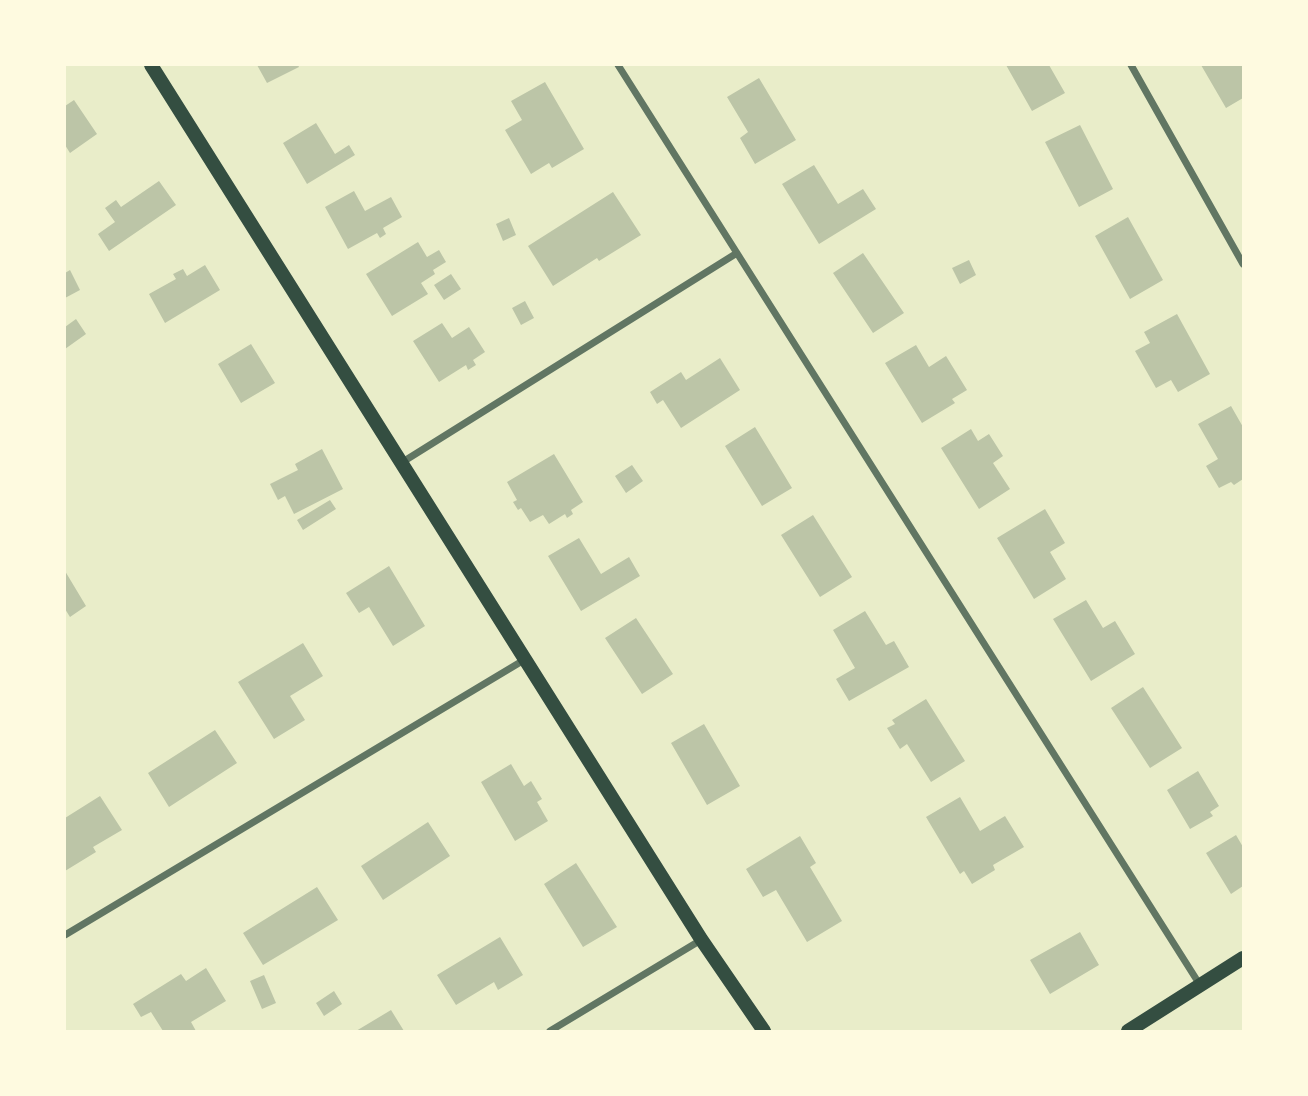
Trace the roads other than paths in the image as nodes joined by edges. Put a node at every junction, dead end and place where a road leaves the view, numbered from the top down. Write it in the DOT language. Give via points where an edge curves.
graph roads {
  1 [pos="151,65"];
  2 [pos="618,65"];
  3 [pos="1131,65"];
  4 [pos="737,253"];
  5 [pos="1243,264"];
  6 [pos="401,463"];
  7 [pos="524,660"];
  8 [pos="65,935"];
  9 [pos="701,939"];
  10 [pos="1243,958"];
  11 [pos="1200,985"];
  12 [pos="550,1031"];
  13 [pos="764,1031"];
  14 [pos="1128,1031"];
  1 -- 6 [label="main road"];
  2 -- 4 [label="street"];
  3 -- 5 [label="street"];
  4 -- 6 [label="street"];
  4 -- 11 [label="street"];
  6 -- 7 [label="main road"];
  7 -- 8 [label="street"];
  7 -- 9 [label="main road"];
  9 -- 12 [label="street"];
  9 -- 13 [label="main road"];
  10 -- 11 [label="main road"];
  11 -- 14 [label="main road"];
}
